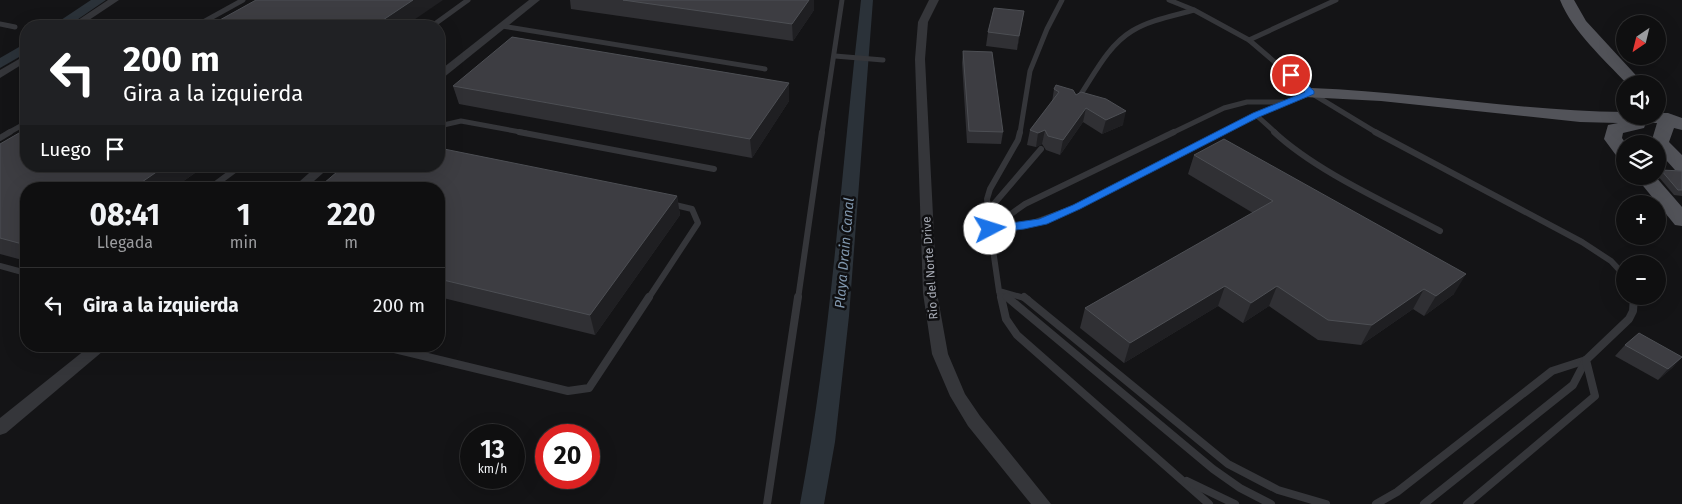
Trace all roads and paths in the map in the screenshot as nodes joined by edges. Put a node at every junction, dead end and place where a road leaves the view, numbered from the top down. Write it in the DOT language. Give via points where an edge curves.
graph roads {
  1 [pos="114,0"];
  2 [pos="242,0"];
  3 [pos="468,0"];
  4 [pos="535,0"];
  5 [pos="842,0"];
  6 [pos="934,0"];
  7 [pos="1062,0"];
  8 [pos="1169,0"];
  9 [pos="1336,0"];
  10 [pos="1567,0"];
  11 [pos="1194,10"];
  12 [pos="83,20"];
  13 [pos="207,20"];
  14 [pos="440,20"];
  15 [pos="0,24"];
  16 [pos="14,26"];
  17 [pos="502,26"];
  18 [pos="1249,40"];
  19 [pos="835,56"];
  20 [pos="883,60"];
  21 [pos="20,62"];
  22 [pos="766,70"];
  23 [pos="445,71"];
  24 [pos="0,75"];
  25 [pos="1628,75"];
  26 [pos="1311,92"];
  27 [pos="1283,102"];
  28 [pos="1074,105"];
  29 [pos="1256,115"];
  30 [pos="1672,119"];
  31 [pos="445,125"];
  32 [pos="20,126"];
  33 [pos="1682,132"];
  34 [pos="1638,135"];
  35 [pos="1651,135"];
  36 [pos="0,138"];
  37 [pos="1616,143"];
  38 [pos="1040,149"];
  39 [pos="1682,149"];
  40 [pos="714,169"];
  41 [pos="232,172"];
  42 [pos="318,172"];
  43 [pos="1667,177"];
  44 [pos="218,182"];
  45 [pos="306,182"];
  46 [pos="663,203"];
  47 [pos="987,212"];
  48 [pos="1682,220"];
  49 [pos="990,229"];
  50 [pos="1440,231"];
  51 [pos="0,266"];
  52 [pos="1616,266"];
  53 [pos="20,271"];
  54 [pos="999,291"];
  55 [pos="1633,305"];
  56 [pos="95,352"];
  57 [pos="407,352"];
  58 [pos="1586,360"];
  59 [pos="0,428"];
  60 [pos="1178,477"];
  61 [pos="767,504"];
  62 [pos="1042,504"];
  63 [pos="1209,504"];
  64 [pos="1235,504"];
  65 [pos="1271,504"];
  66 [pos="1326,504"];
  67 [pos="1376,504"];
  68 [pos="1424,504"];
  69 [pos="1467,504"];
  1 -- 12 [label="street"];
  2 -- 13 [label="lane"];
  3 -- 14 [label="lane"];
  4 -- 17 [label="street"];
  5 -- 19 [label="lane"];
  6 -- 62 [label="street, Rio del Norte Drive" via="924,22 920,59 930,293 935,335 947,374 974,422"];
  7 -- 47 [label="lane" via="1030,71 1022,126 1013,150 990,189"];
  8 -- 11 [label="lane"];
  9 -- 18 [label="lane"];
  10 -- 25 [label="main road" via="1577,19"];
  11 -- 18 [label="lane"];
  11 -- 28 [label="lane" via="1132,31 1114,49"];
  15 -- 16 [label="lane"];
  17 -- 22 [label="lane"];
  17 -- 23 [label="street"];
  18 -- 26 [label="lane"];
  19 -- 20 [label="lane"];
  19 -- 61 [label="lane"];
  21 -- 24 [label="street"];
  26 -- 27 [label="lane"];
  26 -- 30 [label="main road" via="1580,117"];
  26 -- 52 [label="lane" via="1400,146 1582,242"];
  27 -- 29 [label="lane"];
  27 -- 49 [label="lane" via="1247,102 1224,108 1025,204"];
  29 -- 49 [label="lane" via="1076,207 1024,226"];
  29 -- 50 [label="lane" via="1288,145 1315,163"];
  30 -- 33 [label="main road"];
  30 -- 34 [label="main road"];
  30 -- 35 [label="main road"];
  30 -- 37 [label="main road" via="1614,129"];
  30 -- 39 [label="main road" via="1677,144"];
  30 -- 43 [label="main road" via="1660,143"];
  31 -- 40 [label="lane" via="461,121"];
  32 -- 36 [label="lane"];
  38 -- 47 [label="lane"];
  41 -- 44 [label="lane"];
  42 -- 45 [label="street"];
  43 -- 48 [label="main road"];
  46 -- 57 [label="lane" via="692,210 698,223 589,388 568,391"];
  47 -- 49 [label="lane"];
  49 -- 54 [label="lane"];
  51 -- 53 [label="lane"];
  54 -- 60 [label="lane" via="1006,319 1018,336"];
  54 -- 65 [label="lane" via="1196,456 1240,488"];
  54 -- 66 [label="lane" via="1027,298 1228,464 1278,490"];
  55 -- 58 [label="lane" via="1629,319"];
  56 -- 59 [label="street"];
  58 -- 67 [label="lane" via="1552,371"];
  58 -- 68 [label="lane" via="1573,385"];
  58 -- 69 [label="lane" via="1595,396"];
  60 -- 63 [label="lane"];
  60 -- 64 [label="lane"];
}
